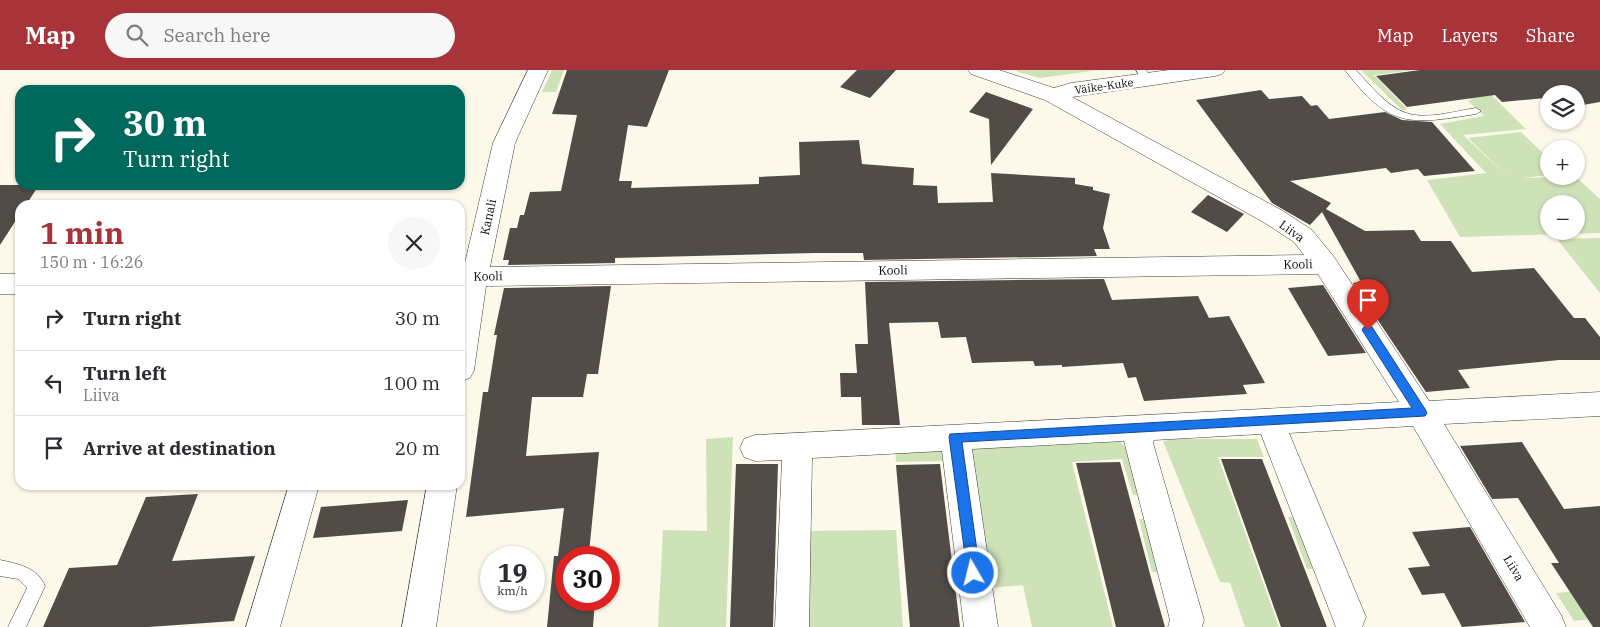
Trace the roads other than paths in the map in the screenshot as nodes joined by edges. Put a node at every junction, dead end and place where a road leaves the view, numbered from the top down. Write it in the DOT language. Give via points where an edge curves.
graph roads {
  1 [pos="538,70"];
  2 [pos="978,70"];
  3 [pos="1215,70"];
  4 [pos="1350,70"];
  5 [pos="1144,75"];
  6 [pos="1053,95"];
  7 [pos="1476,111"];
  8 [pos="1325,264"];
  9 [pos="467,277"];
  10 [pos="0,284"];
  11 [pos="15,284"];
  12 [pos="465,304"];
  13 [pos="1600,404"];
  14 [pos="1421,413"];
  15 [pos="1270,420"];
  16 [pos="1143,427"];
  17 [pos="955,437"];
  18 [pos="797,446"];
  19 [pos="755,448"];
  20 [pos="303,490"];
  21 [pos="441,490"];
  22 [pos="0,568"];
  23 [pos="1349,617"];
  24 [pos="17,627"];
  25 [pos="263,627"];
  26 [pos="419,627"];
  27 [pos="792,627"];
  28 [pos="981,627"];
  29 [pos="1185,627"];
  30 [pos="1549,627"];
  1 -- 9 [label="street, Kanali" via="504,143"];
  2 -- 6 [label="street, Liiva"];
  3 -- 5 [label="street, Väike-Kuke"];
  4 -- 7 [label="lane" via="1390,109 1402,116 1419,119"];
  5 -- 6 [label="street, Väike-Kuke"];
  6 -- 8 [label="street, Liiva" via="1303,236"];
  8 -- 9 [label="street, Kooli"];
  8 -- 14 [label="street, Liiva"];
  9 -- 12 [label="street, Kanali"];
  10 -- 11 [label="street"];
  13 -- 14 [label="street"];
  14 -- 15 [label="street"];
  14 -- 30 [label="street, Liiva"];
  15 -- 16 [label="street"];
  15 -- 23 [label="street"];
  16 -- 17 [label="street"];
  16 -- 29 [label="street" via="1138,443 1187,620"];
  17 -- 18 [label="street"];
  17 -- 28 [label="street"];
  18 -- 19 [label="street"];
  18 -- 27 [label="street"];
  20 -- 25 [label="street"];
  21 -- 26 [label="street"];
  22 -- 24 [label="lane" via="22,572 37,586"];
}
